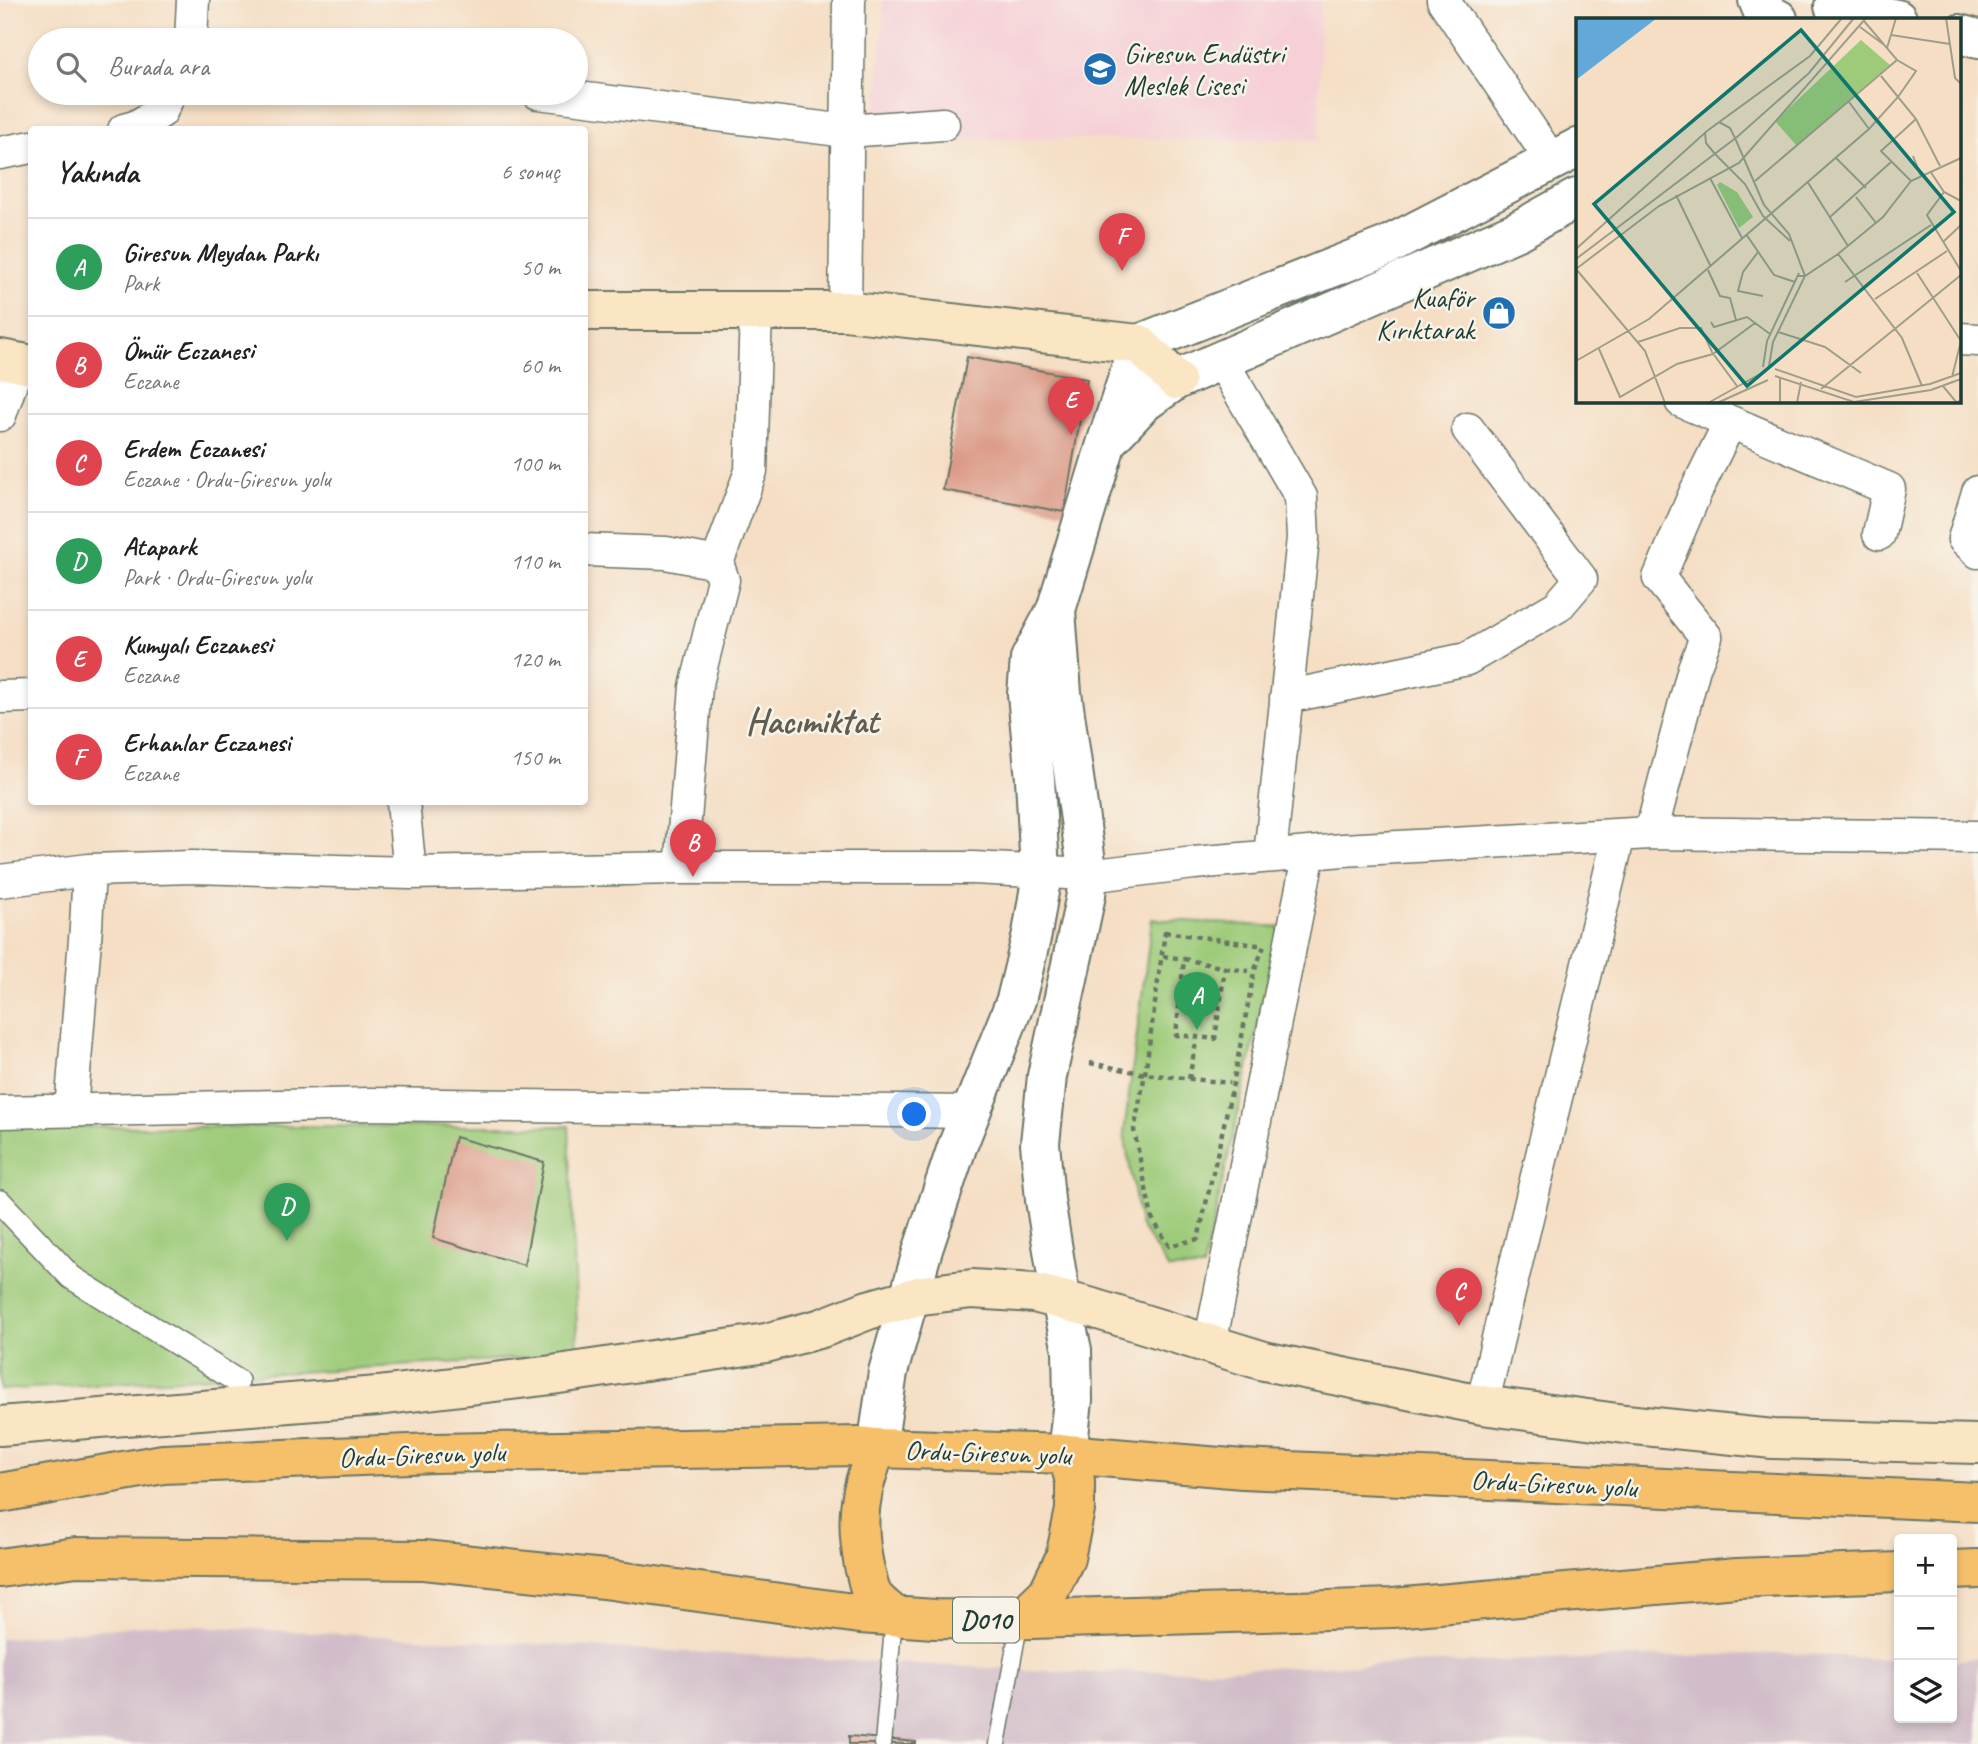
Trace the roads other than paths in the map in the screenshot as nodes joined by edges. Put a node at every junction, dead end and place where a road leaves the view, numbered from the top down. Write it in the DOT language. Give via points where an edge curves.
graph roads {
  1 [pos="193,0"];
  2 [pos="849,0"];
  3 [pos="1443,0"];
  4 [pos="1829,9"];
  5 [pos="1890,18"];
  6 [pos="192,28"];
  7 [pos="1960,34"];
  8 [pos="1978,39"];
  9 [pos="588,99"];
  10 [pos="164,105"];
  11 [pos="943,124"];
  12 [pos="137,126"];
  13 [pos="847,131"];
  14 [pos="28,148"];
  15 [pos="0,153"];
  16 [pos="1565,155"];
  17 [pos="1576,199"];
  18 [pos="588,311"];
  19 [pos="756,311"];
  20 [pos="845,311"];
  21 [pos="1960,339"];
  22 [pos="1978,341"];
  23 [pos="1139,344"];
  24 [pos="1221,360"];
  25 [pos="16,363"];
  26 [pos="1175,380"];
  27 [pos="1683,402"];
  28 [pos="0,415"];
  29 [pos="1730,422"];
  30 [pos="1468,429"];
  31 [pos="1107,441"];
  32 [pos="1978,492"];
  33 [pos="1879,534"];
  34 [pos="588,550"];
  35 [pos="1978,552"];
  36 [pos="717,562"];
  37 [pos="1056,610"];
  38 [pos="28,696"];
  39 [pos="0,697"];
  40 [pos="1286,697"];
  41 [pos="403,805"];
  42 [pos="1651,833"];
  43 [pos="1619,835"];
  44 [pos="1978,837"];
  45 [pos="1309,853"];
  46 [pos="1270,856"];
  47 [pos="681,868"];
  48 [pos="89,870"];
  49 [pos="1040,872"];
  50 [pos="410,873"];
  51 [pos="1088,876"];
  52 [pos="0,881"];
  53 [pos="71,1110"];
  54 [pos="0,1112"];
  55 [pos="971,1112"];
  56 [pos="0,1202"];
  57 [pos="908,1299"];
  58 [pos="1060,1300"];
  59 [pos="1210,1344"];
  60 [pos="237,1381"];
  61 [pos="1482,1405"];
  62 [pos="0,1426"];
  63 [pos="1978,1444"];
  64 [pos="877,1448"];
  65 [pos="1067,1454"];
  66 [pos="0,1493"];
  67 [pos="1978,1502"];
  68 [pos="0,1568"];
  69 [pos="1978,1569"];
  70 [pos="1957,1570"];
  71 [pos="1894,1572"];
  72 [pos="894,1616"];
  73 [pos="1020,1620"];
  74 [pos="883,1744"];
  75 [pos="997,1744"];
  1 -- 6 [label="street"];
  2 -- 13 [label="street"];
  3 -- 16 [label="street"];
  4 -- 5 [label="street"];
  7 -- 8 [label="street"];
  9 -- 13 [label="street"];
  10 -- 12 [label="street" via="161,112"];
  11 -- 13 [label="street"];
  13 -- 20 [label="street"];
  14 -- 15 [label="street"];
  16 -- 23 [label="street" via="1387,247"];
  17 -- 24 [label="street" via="1517,230"];
  18 -- 19 [label="main road"];
  19 -- 20 [label="main road"];
  19 -- 36 [label="street" via="751,471"];
  20 -- 23 [label="main road"];
  21 -- 22 [label="street"];
  23 -- 26 [label="main road"];
  23 -- 31 [label="street"];
  24 -- 26 [label="street"];
  24 -- 40 [label="street" via="1301,497 1303,538"];
  25 -- 28 [label="street"];
  26 -- 31 [label="street" via="1143,403"];
  27 -- 29 [label="street"];
  29 -- 33 [label="street" via="1889,489"];
  29 -- 42 [label="street" via="1659,578 1706,637 1693,668"];
  30 -- 40 [label="street" via="1581,579 1558,606 1468,659"];
  31 -- 37 [label="street"];
  32 -- 35 [label="street" via="1964,539"];
  34 -- 36 [label="street" via="666,553"];
  36 -- 47 [label="street" via="723,580 696,687"];
  37 -- 49 [label="street" via="1030,659 1027,694"];
  37 -- 51 [label="street" via="1062,693"];
  38 -- 39 [label="street"];
  40 -- 46 [label="street"];
  41 -- 50 [label="street"];
  42 -- 43 [label="street"];
  42 -- 44 [label="street"];
  43 -- 45 [label="street"];
  43 -- 61 [label="street"];
  45 -- 46 [label="street"];
  45 -- 59 [label="street"];
  46 -- 51 [label="street"];
  47 -- 49 [label="street"];
  47 -- 50 [label="street"];
  48 -- 50 [label="street" via="192,867"];
  48 -- 52 [label="street"];
  48 -- 53 [label="street"];
  49 -- 51 [label="street"];
  49 -- 55 [label="street" via="1032,934 1016,1000"];
  51 -- 58 [label="street" via="1051,1055 1040,1143"];
  53 -- 54 [label="street"];
  53 -- 55 [label="street" via="370,1104"];
  55 -- 57 [label="street"];
  56 -- 60 [label="street" via="71,1277"];
  57 -- 58 [label="main road" via="972,1289 1034,1293"];
  57 -- 62 [label="main road" via="766,1343 552,1375 378,1396"];
  57 -- 64 [label="street" via="888,1372"];
  58 -- 59 [label="main road"];
  58 -- 65 [label="street" via="1072,1350"];
  59 -- 61 [label="main road" via="1264,1361"];
  61 -- 63 [label="main road" via="1773,1439"];
  64 -- 65 [label="highway, Ordu-Giresun yolu"];
  64 -- 66 [label="highway, Ordu-Giresun yolu" via="448,1452 163,1464"];
  64 -- 72 [label="highway" via="862,1488 859,1531 874,1597"];
  65 -- 67 [label="highway, Ordu-Giresun yolu" via="1243,1469"];
  65 -- 73 [label="highway" via="1075,1481 1075,1510 1065,1558 1048,1593"];
  68 -- 72 [label="highway, D010" via="76,1557 424,1560"];
  69 -- 70 [label="highway"];
  71 -- 73 [label="highway, D010" via="1737,1578 1393,1608"];
  72 -- 73 [label="highway, D010"];
  72 -- 74 [label="lane"];
  73 -- 75 [label="lane"];
}
